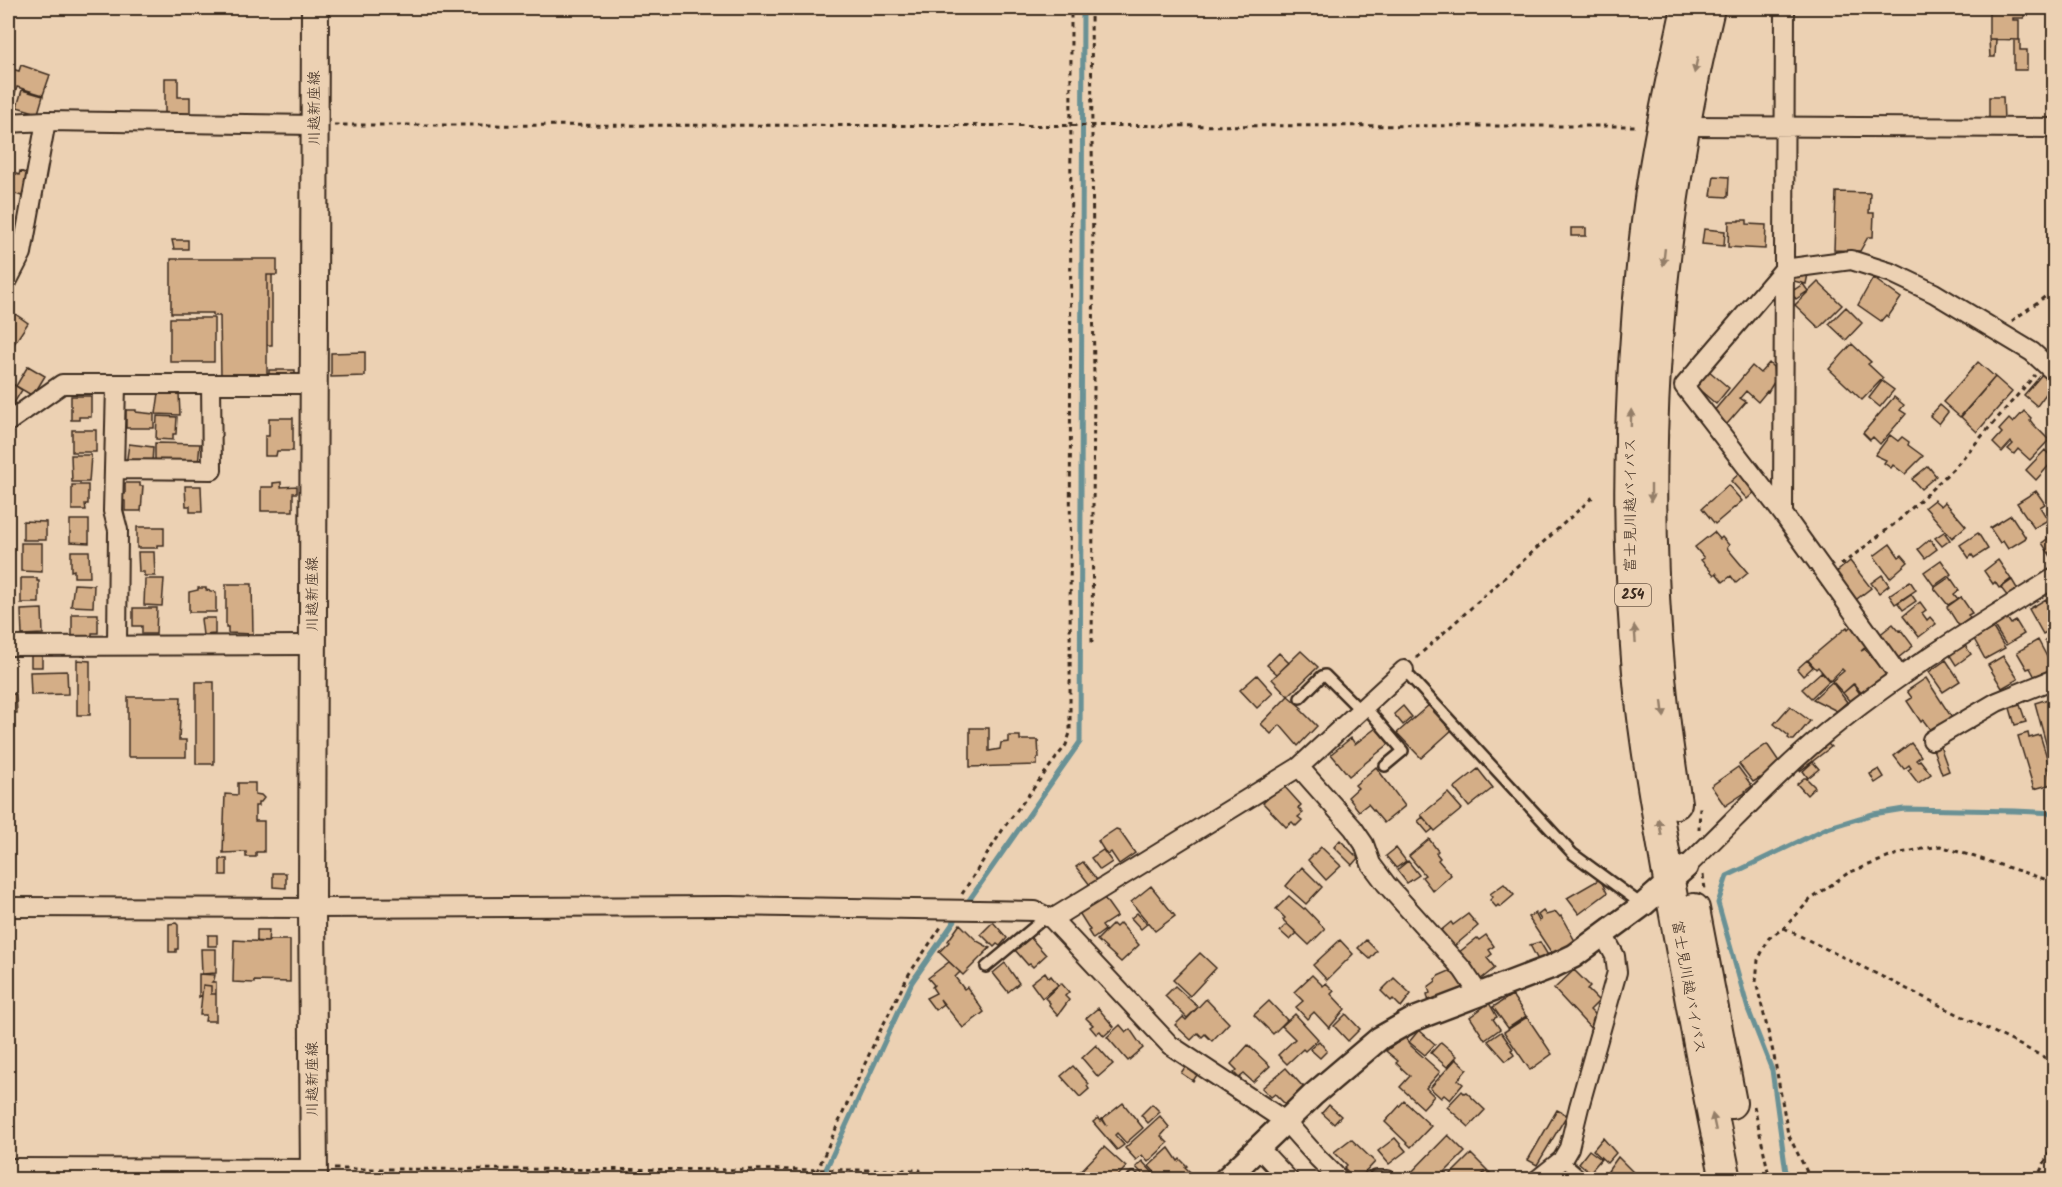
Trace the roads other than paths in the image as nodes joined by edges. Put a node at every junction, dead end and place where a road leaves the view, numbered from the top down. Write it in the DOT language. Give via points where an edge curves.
graph roads {
  1 [pos="315,8"];
  2 [pos="1687,8"];
  3 [pos="1709,8"];
  4 [pos="1785,8"];
  5 [pos="46,121"];
  6 [pos="8,123"];
  7 [pos="315,125"];
  8 [pos="1673,126"];
  9 [pos="1786,126"];
  10 [pos="2055,128"];
  11 [pos="1784,269"];
  12 [pos="8,280"];
  13 [pos="2050,368"];
  14 [pos="314,384"];
  15 [pos="116,385"];
  16 [pos="211,385"];
  17 [pos="8,422"];
  18 [pos="114,469"];
  19 [pos="1783,514"];
  20 [pos="2055,578"];
  21 [pos="117,645"];
  22 [pos="313,645"];
  23 [pos="8,646"];
  24 [pos="1404,670"];
  25 [pos="1899,676"];
  26 [pos="2055,679"];
  27 [pos="1300,698"];
  28 [pos="1362,707"];
  29 [pos="1932,740"];
  30 [pos="1385,766"];
  31 [pos="1299,767"];
  32 [pos="1685,868"];
  33 [pos="1643,905"];
  34 [pos="8,907"];
  35 [pos="312,908"];
  36 [pos="1049,917"];
  37 [pos="1604,936"];
  38 [pos="986,968"];
  39 [pos="1479,994"];
  40 [pos="1285,1121"];
  41 [pos="1258,1147"];
  42 [pos="1562,1160"];
  43 [pos="8,1168"];
  44 [pos="314,1174"];
  45 [pos="1225,1179"];
  46 [pos="1289,1179"];
  47 [pos="1340,1179"];
  48 [pos="1377,1179"];
  49 [pos="1387,1179"];
  50 [pos="1537,1179"];
  51 [pos="1585,1179"];
  52 [pos="1726,1179"];
  53 [pos="1746,1179"];
  1 -- 7 [label="main road, 川越新座線"];
  2 -- 8 [label="highway, 富士見川越バイパス / 254"];
  3 -- 8 [label="highway, 富士見川越バイパス / 254, one-way"];
  4 -- 9 [label="street"];
  5 -- 6 [label="street"];
  5 -- 7 [label="street"];
  5 -- 12 [label="street" via="22,253"];
  7 -- 14 [label="main road, 川越新座線"];
  8 -- 9 [label="street"];
  8 -- 32 [label="highway, 富士見川越バイパス / 254" via="1651,434 1651,506 1660,684"];
  9 -- 10 [label="street"];
  9 -- 11 [label="street"];
  11 -- 13 [label="street" via="1851,260 1892,273 1934,293 2032,352"];
  11 -- 19 [label="street"];
  11 -- 19 [label="street" via="1684,386"];
  14 -- 16 [label="street"];
  14 -- 22 [label="main road, 川越新座線"];
  15 -- 16 [label="street"];
  15 -- 17 [label="street" via="62,384"];
  15 -- 18 [label="street"];
  16 -- 18 [label="street" via="212,470"];
  18 -- 21 [label="street"];
  19 -- 25 [label="street"];
  20 -- 25 [label="street"];
  21 -- 22 [label="street"];
  21 -- 23 [label="street"];
  22 -- 35 [label="main road, 川越新座線"];
  24 -- 28 [label="street"];
  24 -- 33 [label="lane" via="1573,854"];
  25 -- 32 [label="street" via="1827,732 1753,798"];
  26 -- 29 [label="street" via="1996,702"];
  27 -- 28 [label="lane" via="1325,675"];
  28 -- 30 [label="lane" via="1403,751"];
  28 -- 31 [label="street"];
  31 -- 36 [label="street"];
  31 -- 39 [label="street" via="1353,828 1386,884 1463,970"];
  32 -- 33 [label="street"];
  52 -- 32 [label="highway, 富士見川越バイパス / 254, one-way" via="1692,1017"];
  32 -- 53 [label="highway, 富士見川越バイパス / 254"];
  33 -- 37 [label="street"];
  34 -- 35 [label="street"];
  35 -- 36 [label="street" via="730,906 1035,910"];
  35 -- 44 [label="main road, 川越新座線"];
  36 -- 38 [label="lane"];
  36 -- 40 [label="street" via="1170,1045"];
  37 -- 39 [label="street" via="1551,967"];
  37 -- 42 [label="street" via="1615,956 1617,972 1569,1148"];
  39 -- 40 [label="street" via="1391,1031"];
  40 -- 41 [label="street"];
  40 -- 47 [label="street"];
  41 -- 45 [label="street"];
  41 -- 46 [label="street"];
  42 -- 50 [label="street"];
  42 -- 51 [label="lane"];
  43 -- 44 [label="street"];
  48 -- 49 [label="street"];
}
